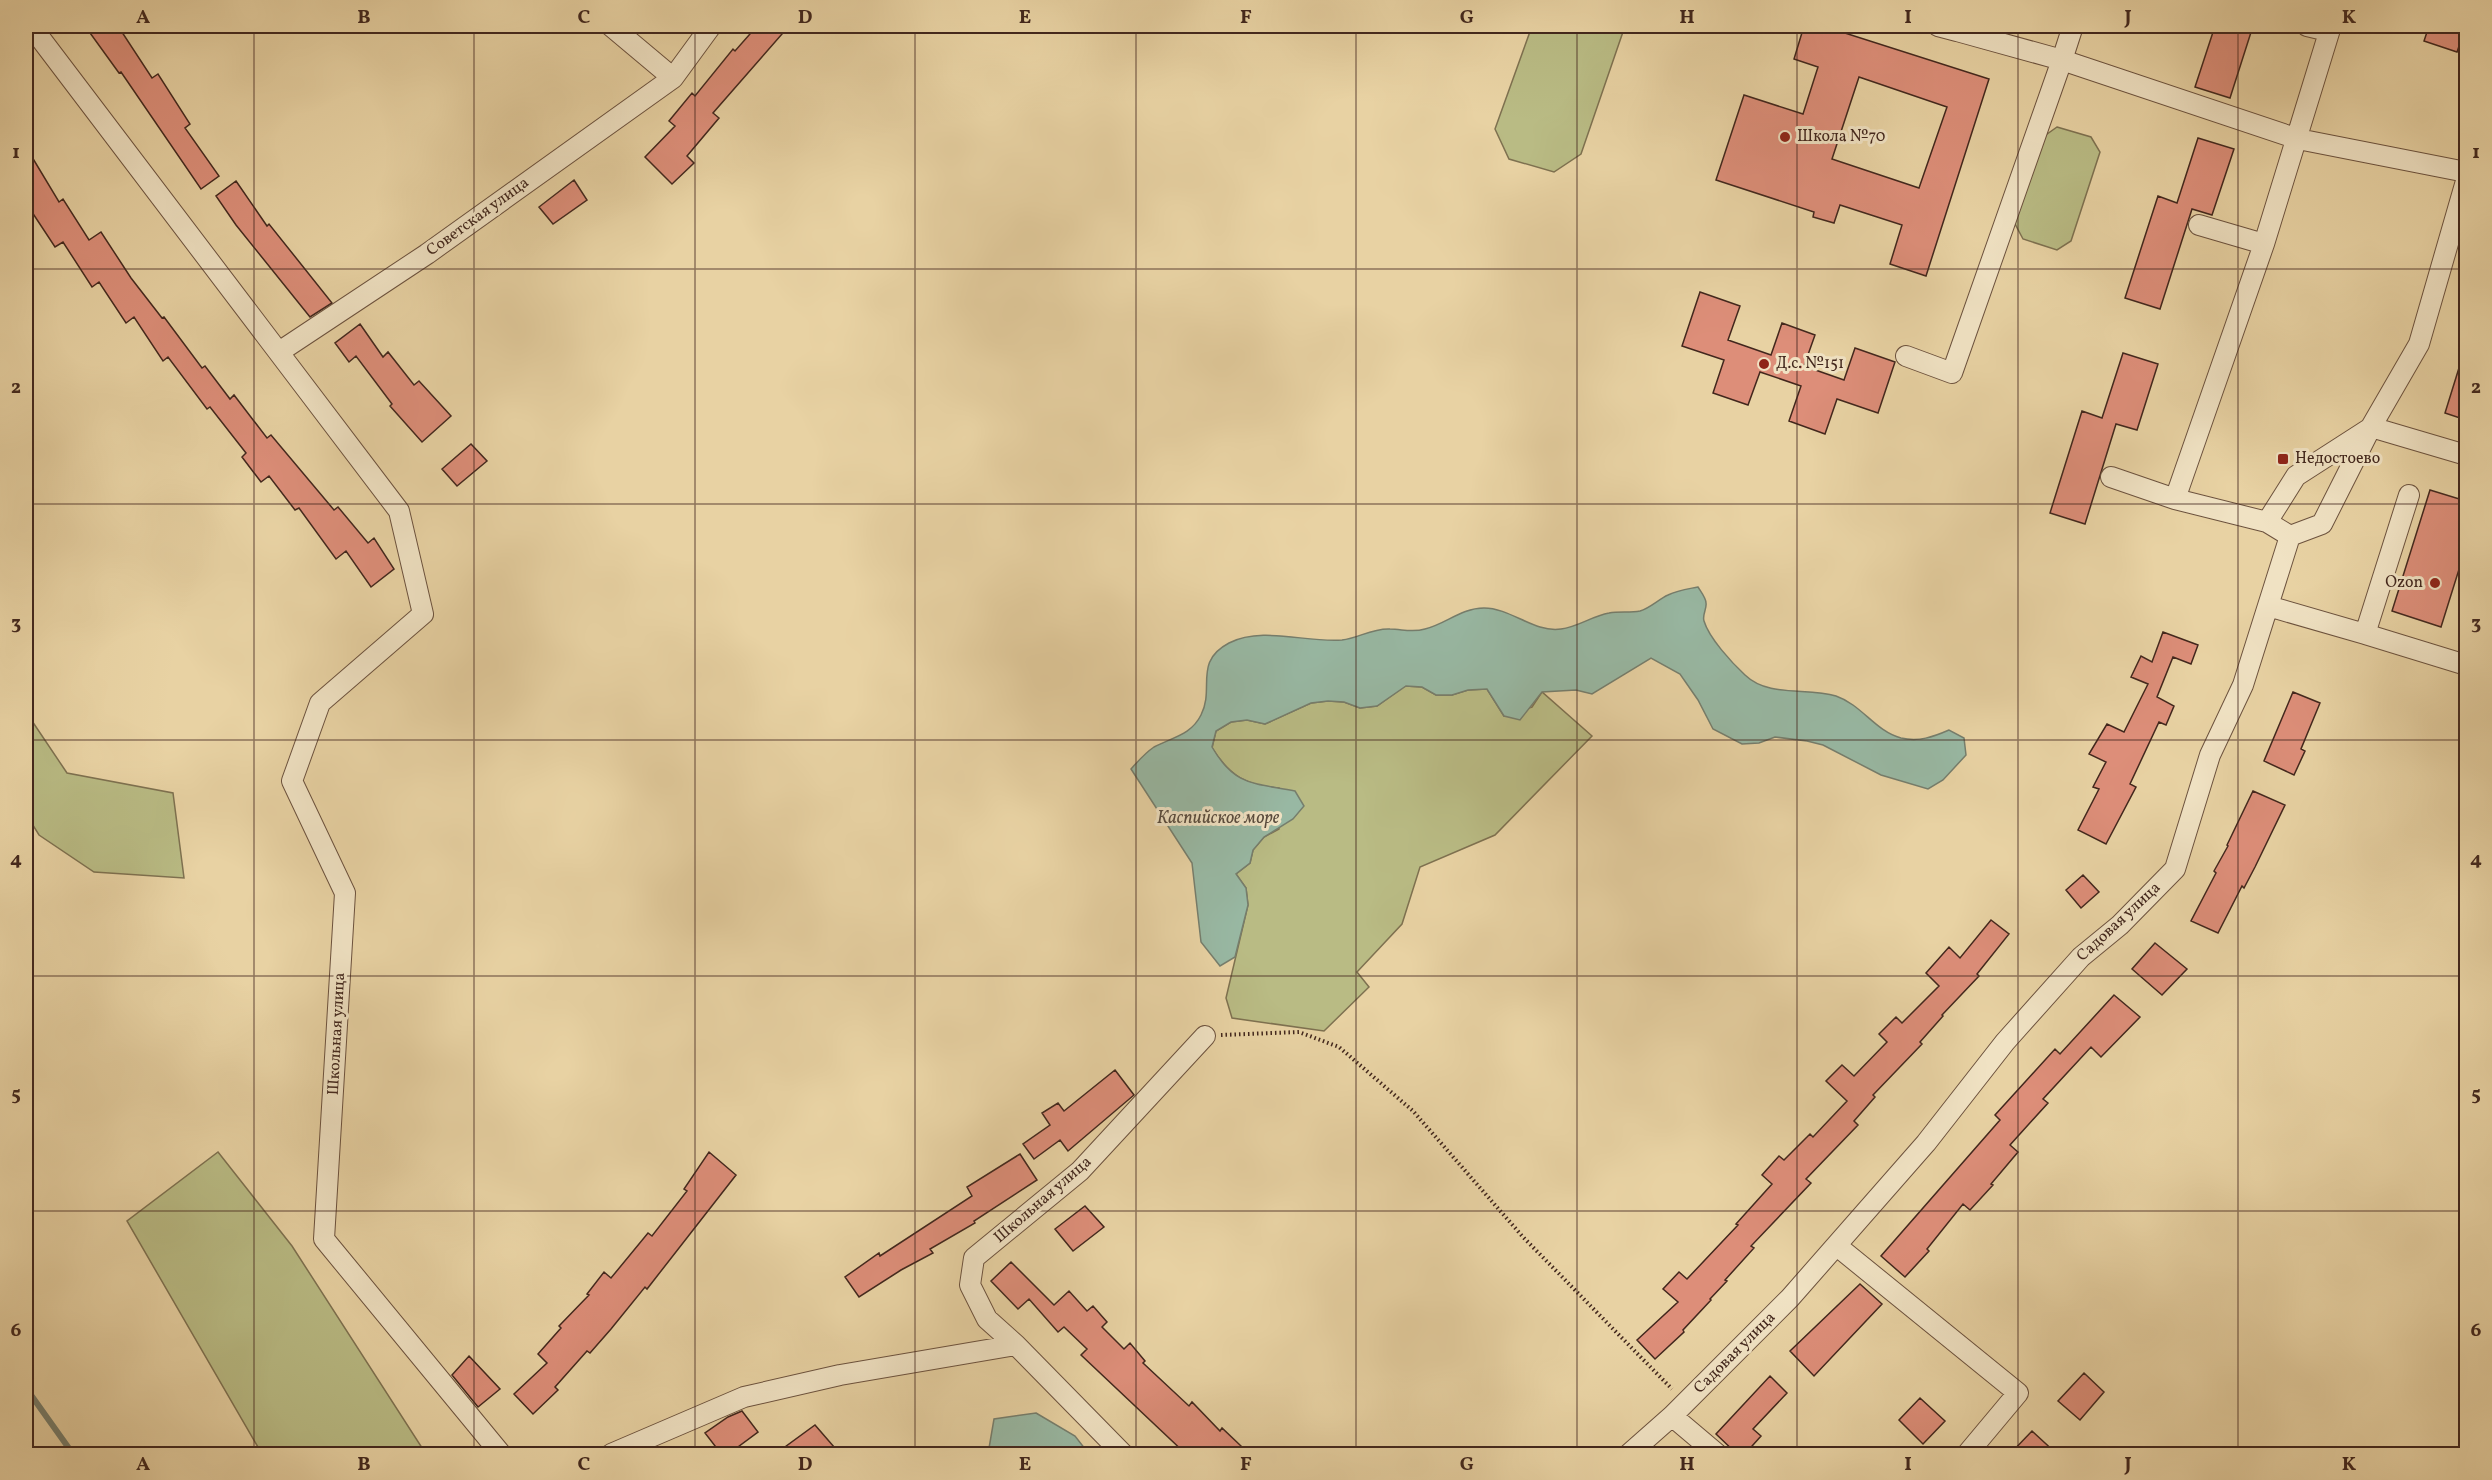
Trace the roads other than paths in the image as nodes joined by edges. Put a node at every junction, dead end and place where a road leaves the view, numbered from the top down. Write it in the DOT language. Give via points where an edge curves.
graph roads {
  1 [pos="31,26"];
  2 [pos="611,26"];
  3 [pos="711,26"];
  4 [pos="1938,26"];
  5 [pos="2073,26"];
  6 [pos="2307,26"];
  7 [pos="1958,28"];
  8 [pos="2330,28"];
  9 [pos="2062,60"];
  10 [pos="673,78"];
  11 [pos="2298,139"];
  12 [pos="2466,172"];
  13 [pos="2466,181"];
  14 [pos="2199,225"];
  15 [pos="2458,234"];
  16 [pos="2264,244"];
  17 [pos="279,351"];
  18 [pos="1906,356"];
  19 [pos="2371,427"];
  20 [pos="2466,455"];
  21 [pos="2111,477"];
  22 [pos="2409,495"];
  23 [pos="2175,500"];
  24 [pos="2267,522"];
  25 [pos="2290,536"];
  26 [pos="2268,606"];
  27 [pos="2365,634"];
  28 [pos="2466,665"];
  29 [pos="1204,1036"];
  30 [pos="1837,1246"];
  31 [pos="1016,1346"];
  32 [pos="1678,1409"];
  33 [pos="501,1455"];
  34 [pos="611,1455"];
  35 [pos="1123,1455"];
  36 [pos="1629,1455"];
  37 [pos="1717,1455"];
  38 [pos="1967,1455"];
  1 -- 17 [label="street"];
  2 -- 10 [label="street"];
  3 -- 10 [label="street, Советская улица"];
  4 -- 7 [label="street"];
  5 -- 9 [label="street"];
  6 -- 8 [label="street"];
  7 -- 9 [label="street"];
  8 -- 11 [label="street"];
  9 -- 11 [label="street"];
  9 -- 18 [label="street" via="1952,373"];
  10 -- 17 [label="street, Советская улица" via="427,254"];
  11 -- 12 [label="street"];
  11 -- 16 [label="street"];
  13 -- 15 [label="street"];
  14 -- 16 [label="street"];
  15 -- 19 [label="street" via="2419,344"];
  16 -- 23 [label="street"];
  17 -- 33 [label="street, Школьная улица" via="399,511 423,614 320,703 292,781 345,893 324,1239"];
  19 -- 20 [label="street"];
  19 -- 24 [label="street" via="2296,476"];
  19 -- 25 [label="street" via="2322,524"];
  21 -- 23 [label="street"];
  22 -- 27 [label="street"];
  23 -- 24 [label="street"];
  24 -- 25 [label="street"];
  25 -- 26 [label="street, Садовая улица"];
  26 -- 27 [label="street"];
  26 -- 30 [label="street, Садовая улица" via="2243,685 2210,755 2175,869 2120,925 2081,957 2005,1042 1926,1143"];
  27 -- 28 [label="street"];
  29 -- 31 [label="street, Школьная улица" via="1080,1171 974,1258 970,1285 987,1319"];
  30 -- 32 [label="street, Садовая улица"];
  30 -- 38 [label="street" via="2018,1393"];
  31 -- 34 [label="street" via="840,1375 744,1397"];
  31 -- 35 [label="street, Школьная улица"];
  32 -- 36 [label="street, Садовая улица"];
  32 -- 37 [label="street"];
}
